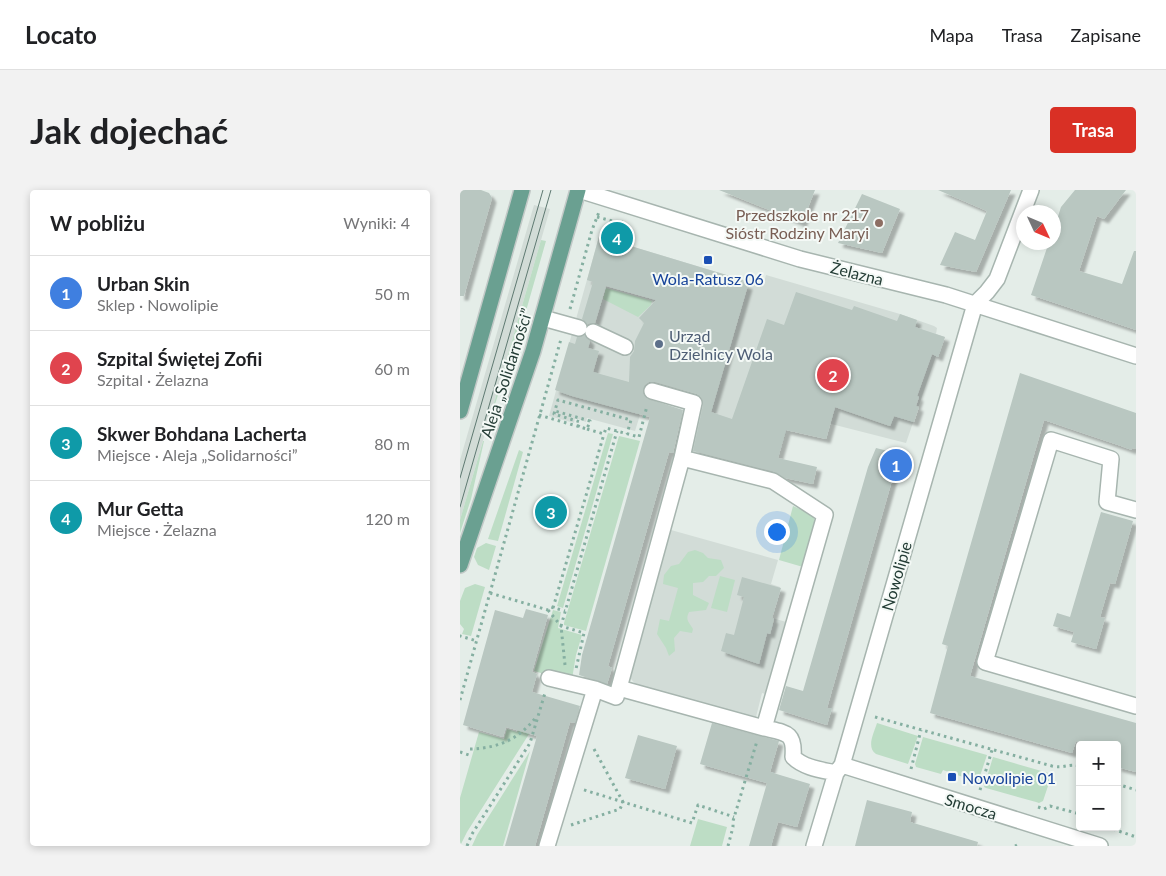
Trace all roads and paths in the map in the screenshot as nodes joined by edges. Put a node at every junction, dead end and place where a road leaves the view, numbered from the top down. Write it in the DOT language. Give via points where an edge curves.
graph roads {
  1 [pos="522,190"];
  2 [pos="578,190"];
  3 [pos="1030,190"];
  4 [pos="601,208"];
  5 [pos="975,304"];
  6 [pos="543,318"];
  7 [pos="579,328"];
  8 [pos="625,347"];
  9 [pos="1136,356"];
  10 [pos="652,391"];
  11 [pos="460,411"];
  12 [pos="555,411"];
  13 [pos="539,415"];
  14 [pos="578,427"];
  15 [pos="587,429"];
  16 [pos="617,431"];
  17 [pos="604,434"];
  18 [pos="627,434"];
  19 [pos="682,458"];
  20 [pos="1136,510"];
  21 [pos="460,564"];
  22 [pos="490,593"];
  23 [pos="553,608"];
  24 [pos="548,610"];
  25 [pos="565,611"];
  26 [pos="561,626"];
  27 [pos="460,638"];
  28 [pos="477,641"];
  29 [pos="549,678"];
  30 [pos="573,684"];
  31 [pos="618,688"];
  32 [pos="595,689"];
  33 [pos="460,700"];
  34 [pos="1136,706"];
  35 [pos="539,714"];
  36 [pos="875,717"];
  37 [pos="583,728"];
  38 [pos="764,728"];
  39 [pos="921,730"];
  40 [pos="756,744"];
  41 [pos="470,749"];
  42 [pos="992,750"];
  43 [pos="460,752"];
  44 [pos="469,755"];
  45 [pos="1076,765"];
  46 [pos="839,769"];
  47 [pos="911,769"];
  48 [pos="566,784"];
  49 [pos="1121,785"];
  50 [pos="980,790"];
  51 [pos="1136,790"];
  52 [pos="623,802"];
  53 [pos="1030,805"];
  54 [pos="1076,813"];
  55 [pos="734,817"];
  56 [pos="551,831"];
  57 [pos="1119,831"];
  58 [pos="1136,837"];
  59 [pos="467,846"];
  60 [pos="547,846"];
  61 [pos="728,846"];
  62 [pos="814,846"];
  63 [pos="1100,846"];
  1 -- 11 [label="main road, Aleja „Solidarności”"];
  2 -- 5 [label="street, Żelazna" via="800,259"];
  2 -- 6 [label="main road, Aleja „Solidarności”"];
  3 -- 5 [label="street" via="997,278"];
  4 -- 7 [label="path" via="592,230"];
  5 -- 9 [label="street, Żelazna"];
  5 -- 46 [label="street, Nowolipie"];
  6 -- 7 [label="street"];
  6 -- 21 [label="main road, Aleja „Solidarności”"];
  7 -- 8 [label="street"];
  7 -- 13 [label="path"];
  10 -- 18 [label="path" via="639,437"];
  10 -- 19 [label="street" via="694,403"];
  12 -- 14 [label="path" via="554,414 580,422"];
  12 -- 15 [label="path" via="590,421"];
  12 -- 18 [label="path" via="558,400 631,420"];
  13 -- 14 [label="path"];
  13 -- 22 [label="path"];
  14 -- 15 [label="path"];
  15 -- 17 [label="path"];
  16 -- 17 [label="path" via="606,428"];
  16 -- 18 [label="path"];
  16 -- 25 [label="path"];
  17 -- 23 [label="path"];
  19 -- 31 [label="street"];
  19 -- 38 [label="street" via="773,481 825,515"];
  20 -- 34 [label="street" via="1107,502 1111,459 1051,440 985,662"];
  22 -- 24 [label="path"];
  22 -- 28 [label="path"];
  23 -- 24 [label="path"];
  23 -- 25 [label="path"];
  24 -- 26 [label="path"];
  25 -- 26 [label="path"];
  26 -- 30 [label="path" via="566,672"];
  26 -- 30 [label="path" via="584,633"];
  27 -- 28 [label="path"];
  28 -- 33 [label="path"];
  29 -- 30 [label="street"];
  29 -- 35 [label="path"];
  30 -- 32 [label="street"];
  31 -- 32 [label="street" via="616,697"];
  31 -- 38 [label="street"];
  32 -- 37 [label="street"];
  35 -- 41 [label="path" via="528,729 513,739 487,749"];
  35 -- 59 [label="path" via="530,743"];
  36 -- 39 [label="path"];
  37 -- 48 [label="street"];
  37 -- 52 [label="path"];
  38 -- 46 [label="street, Smocza" via="791,737 793,757 797,762"];
  39 -- 42 [label="path"];
  39 -- 47 [label="path"];
  40 -- 55 [label="path"];
  42 -- 45 [label="path" via="1059,768"];
  42 -- 50 [label="path"];
  43 -- 44 [label="path"];
  46 -- 62 [label="street, Nowolipie"];
  46 -- 63 [label="street, Smocza"];
  48 -- 52 [label="path"];
  48 -- 56 [label="street"];
  49 -- 51 [label="path"];
  52 -- 55 [label="path" via="692,823 698,805"];
  52 -- 56 [label="path" via="620,809"];
  53 -- 54 [label="path"];
  55 -- 61 [label="path"];
  56 -- 60 [label="street"];
  57 -- 58 [label="path"];
}
